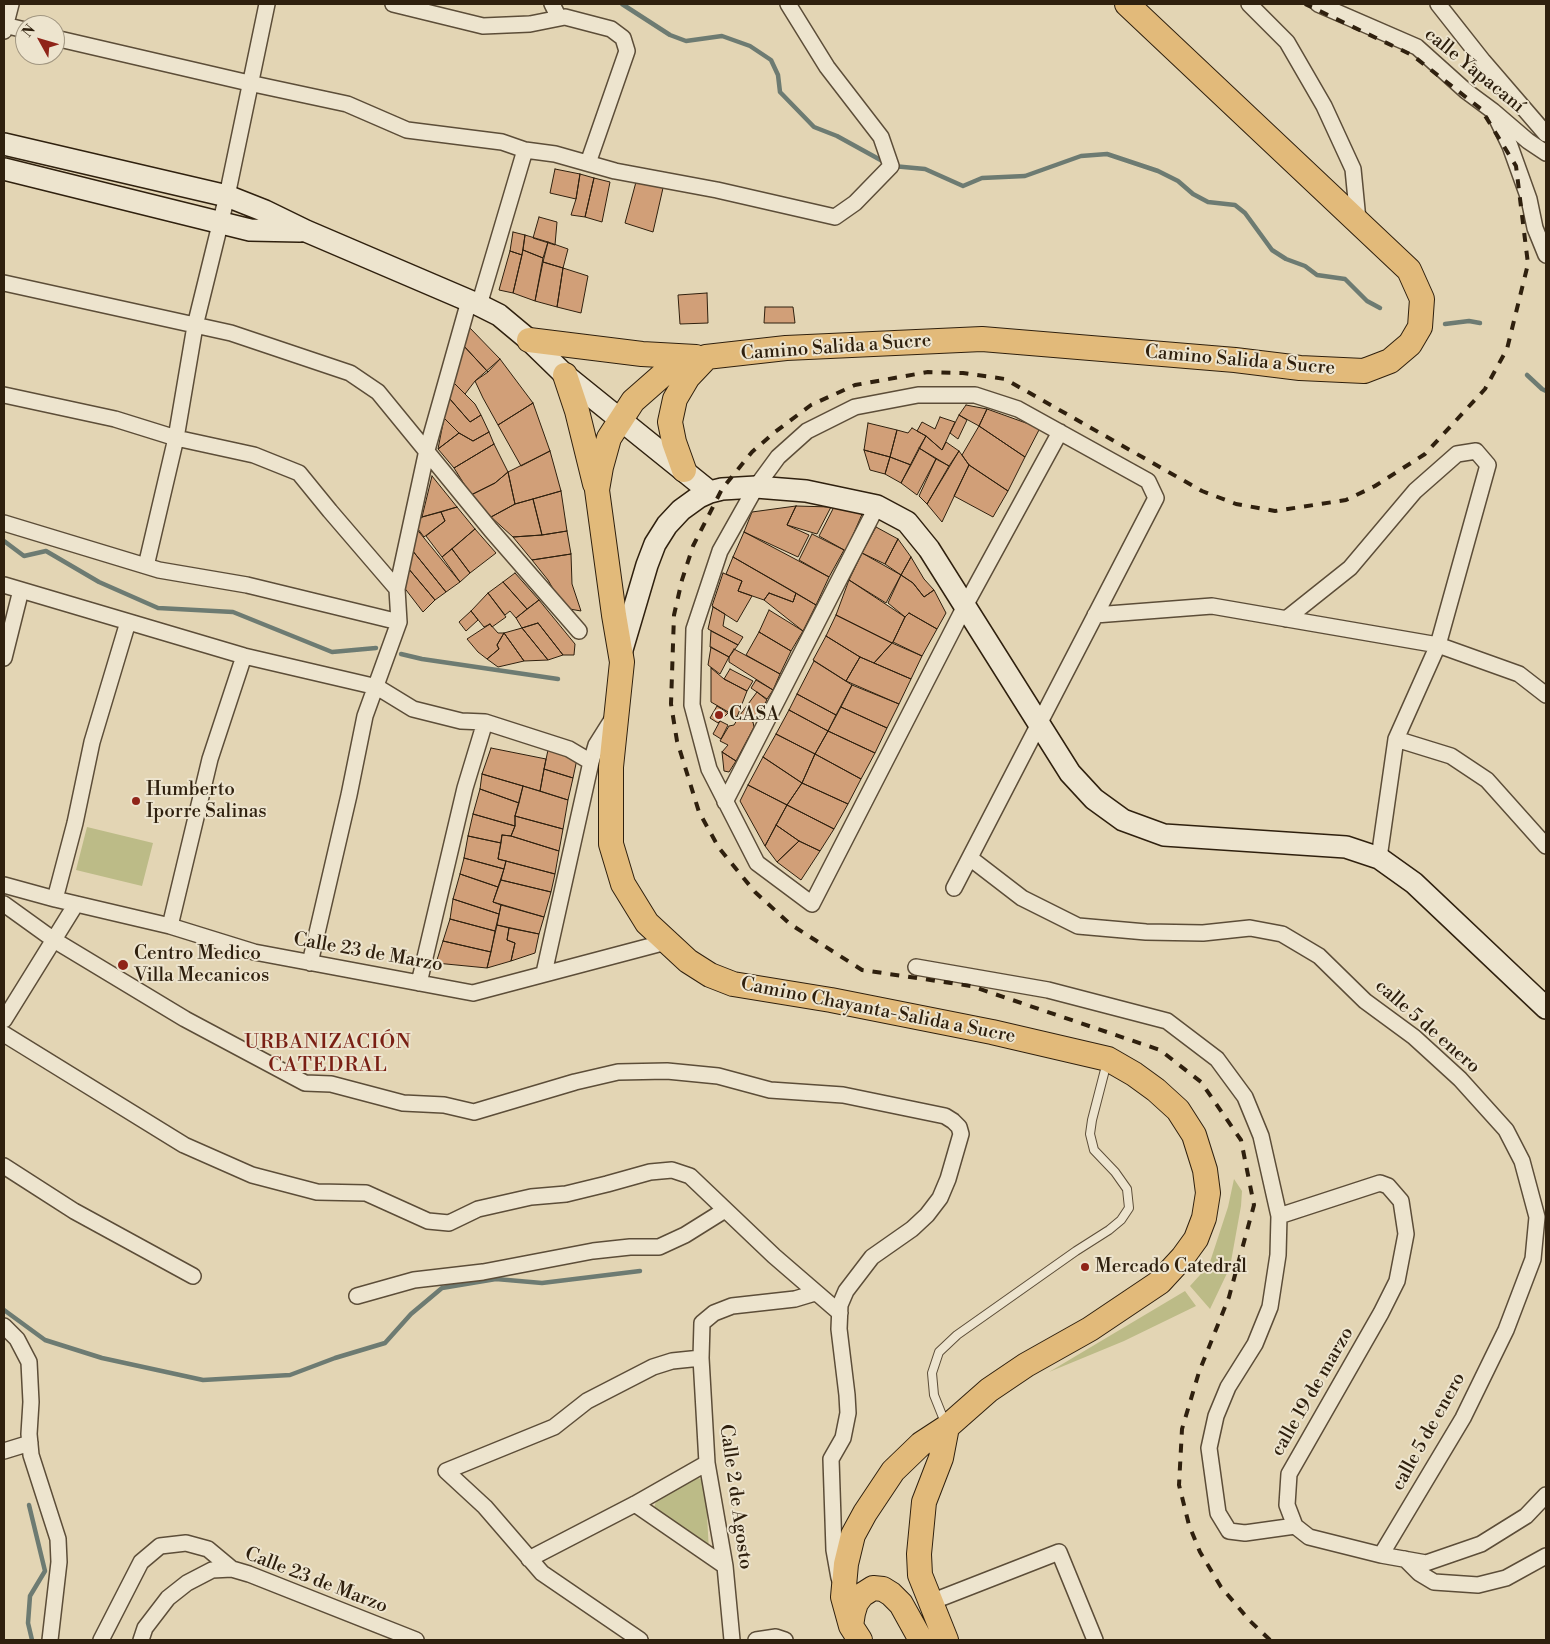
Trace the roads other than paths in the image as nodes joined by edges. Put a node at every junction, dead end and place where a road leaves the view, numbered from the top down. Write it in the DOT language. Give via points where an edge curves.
graph roads {
  1 [pos="11,4"];
  2 [pos="267,4"];
  3 [pos="393,4"];
  4 [pos="552,4"];
  5 [pos="788,4"];
  6 [pos="1127,4"];
  7 [pos="1249,4"];
  8 [pos="1318,4"];
  9 [pos="1438,4"];
  10 [pos="559,18"];
  11 [pos="4,27"];
  12 [pos="65,40"];
  13 [pos="249,83"];
  14 [pos="1493,111"];
  15 [pos="1546,134"];
  16 [pos="4,144"];
  17 [pos="525,150"];
  18 [pos="1546,153"];
  19 [pos="588,163"];
  20 [pos="4,169"];
  21 [pos="227,196"];
  22 [pos="1358,220"];
  23 [pos="220,222"];
  24 [pos="306,231"];
  25 [pos="1546,255"];
  26 [pos="4,284"];
  27 [pos="474,303"];
  28 [pos="195,326"];
  29 [pos="529,340"];
  30 [pos="706,358"];
  31 [pos="565,375"];
  32 [pos="4,396"];
  33 [pos="620,420"];
  34 [pos="1060,432"];
  35 [pos="176,438"];
  36 [pos="427,450"];
  37 [pos="684,470"];
  38 [pos="756,487"];
  39 [pos="597,490"];
  40 [pos="710,492"];
  41 [pos="877,506"];
  42 [pos="4,523"];
  43 [pos="146,566"];
  44 [pos="4,585"];
  45 [pos="397,589"];
  46 [pos="21,590"];
  47 [pos="965,606"];
  48 [pos="1095,615"];
  49 [pos="1286,619"];
  50 [pos="128,622"];
  51 [pos="399,622"];
  52 [pos="578,631"];
  53 [pos="1438,645"];
  54 [pos="244,656"];
  55 [pos="4,658"];
  56 [pos="622,662"];
  57 [pos="377,687"];
  58 [pos="1546,695"];
  59 [pos="616,713"];
  60 [pos="485,722"];
  61 [pos="1040,724"];
  62 [pos="1396,739"];
  63 [pos="591,762"];
  64 [pos="725,802"];
  65 [pos="1546,846"];
  66 [pos="970,858"];
  67 [pos="1379,858"];
  68 [pos="4,885"];
  69 [pos="954,888"];
  70 [pos="55,899"];
  71 [pos="4,904"];
  72 [pos="76,904"];
  73 [pos="170,926"];
  74 [pos="54,940"];
  75 [pos="666,942"];
  76 [pos="310,962"];
  77 [pos="916,967"];
  78 [pos="544,973"];
  79 [pos="419,983"];
  80 [pos="1546,1008"];
  81 [pos="4,1020"];
  82 [pos="4,1034"];
  83 [pos="1108,1059"];
  84 [pos="4,1166"];
  85 [pos="725,1210"];
  86 [pos="1279,1216"];
  87 [pos="193,1276"];
  88 [pos="815,1292"];
  89 [pos="357,1296"];
  90 [pos="840,1313"];
  91 [pos="6,1330"];
  92 [pos="701,1358"];
  93 [pos="947,1426"];
  94 [pos="30,1444"];
  95 [pos="4,1451"];
  96 [pos="707,1462"];
  97 [pos="1546,1495"];
  98 [pos="635,1504"];
  99 [pos="1295,1526"];
  100 [pos="1381,1555"];
  101 [pos="1546,1556"];
  102 [pos="529,1559"];
  103 [pos="1405,1559"];
  104 [pos="725,1566"];
  105 [pos="232,1569"];
  106 [pos="843,1597"];
  107 [pos="931,1602"];
  108 [pos="855,1633"];
  109 [pos="50,1640"];
  110 [pos="101,1640"];
  111 [pos="141,1640"];
  112 [pos="416,1640"];
  113 [pos="640,1640"];
  114 [pos="732,1640"];
  115 [pos="756,1640"];
  116 [pos="784,1640"];
  117 [pos="921,1640"];
  118 [pos="946,1640"];
  119 [pos="1095,1640"];
  1 -- 11 [label="street"];
  2 -- 13 [label="street"];
  3 -- 10 [label="street" via="483,26 530,24"];
  4 -- 10 [label="street"];
  5 -- 19 [label="street" via="827,67 881,137 891,166 855,203 835,217"];
  6 -- 22 [label="main road, Camino Salida a Sucre"];
  7 -- 22 [label="street" via="1287,42 1324,106 1353,169"];
  8 -- 14 [label="street, calle Yapacaní" via="1417,47"];
  9 -- 15 [label="street"];
  10 -- 19 [label="street" via="611,29 623,38 627,51"];
  12 -- 13 [label="street"];
  13 -- 17 [label="street" via="347,104 407,130 502,142"];
  13 -- 21 [label="street"];
  14 -- 18 [label="street, calle Yapacaní"];
  14 -- 25 [label="street" via="1510,146"];
  16 -- 21 [label="main road"];
  17 -- 19 [label="street"];
  17 -- 27 [label="street"];
  20 -- 23 [label="main road"];
  21 -- 23 [label="street"];
  21 -- 24 [label="main road" via="265,210"];
  22 -- 30 [label="main road, Camino Salida a Sucre" via="1409,270 1422,299 1420,327 1410,344 1390,361 1364,371 982,339 786,348"];
  23 -- 24 [label="main road" via="250,230"];
  23 -- 28 [label="street"];
  24 -- 27 [label="main road"];
  26 -- 28 [label="street"];
  27 -- 29 [label="main road" via="499,316"];
  27 -- 36 [label="street"];
  28 -- 35 [label="street"];
  28 -- 36 [label="street" via="231,333 350,373 378,392"];
  29 -- 30 [label="main road"];
  29 -- 31 [label="main road"];
  30 -- 33 [label="main road, Camino Salida a Sucre" via="666,372 633,401"];
  30 -- 37 [label="main road" via="688,377 675,399 670,422"];
  31 -- 33 [label="main road"];
  31 -- 39 [label="main road"];
  32 -- 35 [label="street" via="114,419"];
  33 -- 37 [label="main road"];
  33 -- 39 [label="main road, Camino Chayanta-Salida a Sucre" via="609,438"];
  34 -- 38 [label="street" via="1018,409 975,395 918,395 855,407 807,431 778,457"];
  34 -- 47 [label="street"];
  34 -- 48 [label="street" via="1148,481 1156,498"];
  35 -- 43 [label="street"];
  35 -- 45 [label="street" via="254,455 299,473"];
  36 -- 45 [label="street"];
  36 -- 52 [label="street"];
  37 -- 40 [label="main road"];
  38 -- 40 [label="main road"];
  38 -- 41 [label="main road" via="806,491"];
  38 -- 64 [label="street" via="720,551 694,628 692,705 708,769"];
  39 -- 56 [label="main road, Camino Chayanta-Salida a Sucre"];
  40 -- 56 [label="main road" via="682,510 655,544 621,653"];
  41 -- 47 [label="main road" via="907,522 930,549"];
  41 -- 64 [label="street"];
  42 -- 43 [label="street"];
  43 -- 51 [label="street" via="247,585"];
  44 -- 46 [label="street"];
  45 -- 51 [label="street"];
  46 -- 50 [label="street"];
  46 -- 55 [label="street"];
  47 -- 61 [label="main road"];
  47 -- 64 [label="street" via="812,904 757,863"];
  48 -- 49 [label="street" via="1212,606"];
  48 -- 61 [label="street"];
  49 -- 53 [label="street"];
  49 -- 53 [label="street" via="1350,568 1415,491 1458,454 1476,451 1488,466"];
  50 -- 54 [label="street"];
  50 -- 70 [label="street" via="92,742"];
  51 -- 57 [label="street"];
  53 -- 58 [label="street" via="1519,674"];
  53 -- 62 [label="street"];
  54 -- 57 [label="street"];
  54 -- 73 [label="street" via="210,759"];
  56 -- 59 [label="main road, Camino Chayanta-Salida a Sucre"];
  57 -- 60 [label="street" via="413,709 461,721"];
  57 -- 76 [label="street" via="365,716"];
  59 -- 63 [label="street" via="596,745"];
  59 -- 75 [label="main road, Camino Chayanta-Salida a Sucre" via="612,844 623,884 647,923"];
  60 -- 63 [label="street" via="569,749"];
  60 -- 79 [label="street" via="465,788"];
  61 -- 66 [label="street"];
  61 -- 67 [label="main road" via="1070,773 1094,799 1123,820 1164,835 1346,847"];
  62 -- 65 [label="street" via="1451,756 1487,780"];
  62 -- 67 [label="street"];
  63 -- 78 [label="street"];
  66 -- 69 [label="street"];
  66 -- 100 [label="street, calle 5 de enero" via="1022,898 1078,926 1203,933 1250,928 1282,934 1319,956 1365,1001 1414,1037 1460,1079 1506,1130 1522,1161 1537,1217 1533,1259 1506,1330 1463,1418"];
  67 -- 80 [label="main road" via="1414,883"];
  68 -- 70 [label="street, Calle 23 de Marzo"];
  70 -- 72 [label="street, Calle 23 de Marzo"];
  71 -- 74 [label="street"];
  72 -- 73 [label="street, Calle 23 de Marzo"];
  72 -- 74 [label="street"];
  73 -- 76 [label="street, Calle 23 de Marzo" via="254,952"];
  74 -- 81 [label="street"];
  74 -- 90 [label="street" via="185,1019 305,1083 331,1084 403,1103 444,1105 474,1112 618,1072 667,1071 718,1076 770,1090 843,1095 945,1116 959,1127 961,1134 940,1198 917,1224 872,1257 846,1291"];
  75 -- 78 [label="street, Calle 23 de Marzo"];
  75 -- 83 [label="main road, Camino Chayanta-Salida a Sucre" via="710,975 733,984 992,1032"];
  76 -- 79 [label="street, Calle 23 de Marzo"];
  77 -- 86 [label="street" via="1048,990 1167,1021 1217,1059 1245,1097 1261,1136"];
  78 -- 79 [label="street, Calle 23 de Marzo" via="473,993"];
  82 -- 85 [label="street" via="184,1144 252,1175 317,1192 366,1193 428,1221 449,1223 478,1209 531,1197 566,1194 650,1172 672,1170 690,1176"];
  83 -- 93 [label="lane" via="1090,1134 1094,1150 1127,1189 1129,1208 1122,1220 1109,1230 957,1335 939,1352 932,1373 934,1395"];
  83 -- 93 [label="main road, Camino Chayanta-Salida a Sucre" via="1156,1090 1178,1110 1194,1135 1208,1192 1204,1218 1196,1239 1160,1282 989,1390"];
  84 -- 87 [label="street" via="74,1211"];
  85 -- 88 [label="street"];
  85 -- 89 [label="street" via="685,1235 658,1247 593,1251 483,1272 414,1280"];
  86 -- 99 [label="street" via="1278,1255 1270,1307 1255,1344 1228,1386 1216,1416 1209,1448 1218,1513 1229,1531 1245,1533"];
  86 -- 99 [label="street, calle 19 de marzo" via="1380,1183 1388,1186 1401,1201 1406,1234 1397,1281 1289,1474 1287,1506"];
  88 -- 90 [label="street"];
  88 -- 92 [label="street, Calle 2 de Agosto" via="795,1300 732,1306 714,1313 702,1323"];
  90 -- 106 [label="street" via="848,1413 843,1438 831,1459 834,1550"];
  91 -- 94 [label="street" via="17,1339 29,1362"];
  92 -- 96 [label="street, Calle 2 de Agosto"];
  92 -- 102 [label="street" via="653,1367 587,1402 554,1428 446,1471 485,1507"];
  93 -- 106 [label="main road, Camino Chayanta-Salida a Sucre" via="921,1444 893,1471 865,1513 853,1535"];
  93 -- 107 [label="main road" via="941,1458 924,1502 919,1554 920,1575"];
  94 -- 95 [label="street"];
  94 -- 109 [label="street" via="58,1539 59,1562"];
  96 -- 98 [label="street"];
  96 -- 104 [label="street, Calle 2 de Agosto"];
  97 -- 103 [label="street" via="1526,1516 1482,1544 1426,1563"];
  98 -- 102 [label="street"];
  98 -- 104 [label="street"];
  99 -- 100 [label="street" via="1310,1538"];
  100 -- 103 [label="street"];
  101 -- 103 [label="street" via="1506,1578 1478,1585 1434,1582"];
  102 -- 113 [label="street" via="542,1573"];
  104 -- 114 [label="street, Calle 2 de Agosto"];
  105 -- 110 [label="street" via="208,1549 186,1543 160,1546 140,1562"];
  105 -- 111 [label="street, Calle 23 de Marzo" via="212,1570 187,1583 168,1598 145,1628"];
  105 -- 112 [label="street, Calle 23 de Marzo"];
  106 -- 108 [label="main road"];
  107 -- 118 [label="main road"];
  107 -- 119 [label="street" via="1059,1552"];
  108 -- 117 [label="main road" via="852,1613 856,1603 862,1594 873,1588 883,1589 901,1604"];
  115 -- 116 [label="street" via="776,1637"];
}
